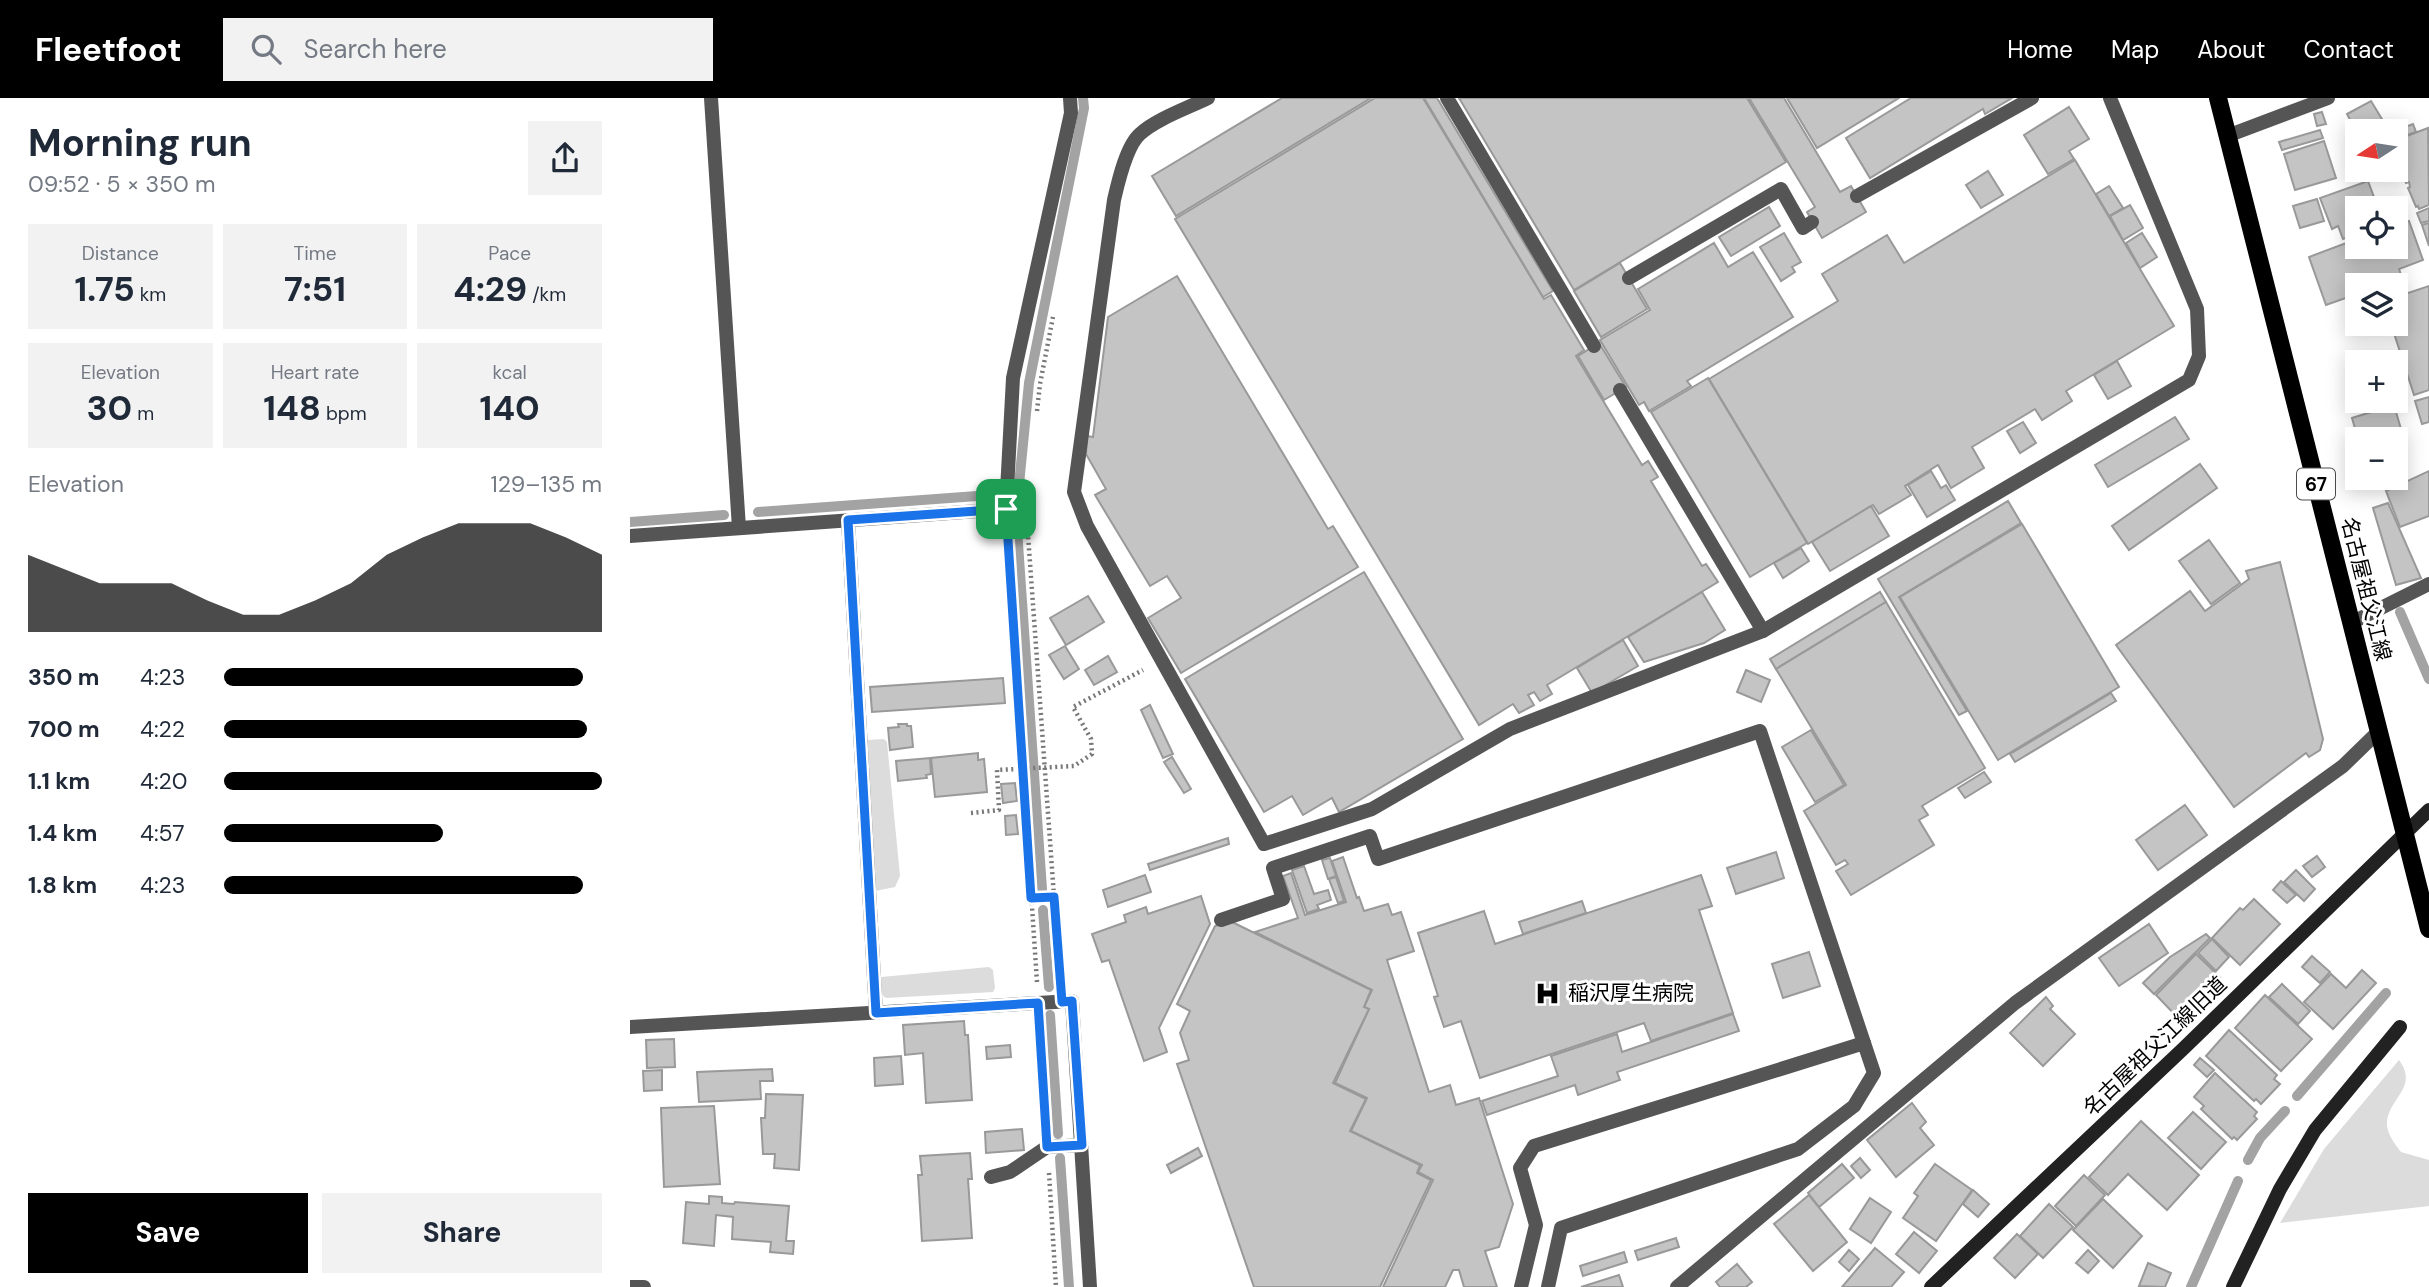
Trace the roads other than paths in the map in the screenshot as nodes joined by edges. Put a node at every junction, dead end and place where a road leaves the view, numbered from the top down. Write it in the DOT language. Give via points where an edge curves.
graph roads {
  1 [pos="711,98"];
  2 [pos="1070,98"];
  3 [pos="1208,98"];
  4 [pos="1447,98"];
  5 [pos="2032,98"];
  6 [pos="2110,98"];
  7 [pos="2218,98"];
  8 [pos="2328,98"];
  9 [pos="2227,136"];
  10 [pos="1857,196"];
  11 [pos="1812,222"];
  12 [pos="1629,278"];
  13 [pos="1594,346"];
  14 [pos="1620,390"];
  15 [pos="848,520"];
  16 [pos="739,528"];
  17 [pos="630,536"];
  18 [pos="2429,584"];
  19 [pos="2351,623"];
  20 [pos="1763,631"];
  21 [pos="2379,731"];
  22 [pos="2429,810"];
  23 [pos="2404,833"];
  24 [pos="1221,920"];
  25 [pos="2429,929"];
  26 [pos="876,1013"];
  27 [pos="630,1027"];
  28 [pos="2400,1027"];
  29 [pos="1864,1043"];
  30 [pos="1082,1145"];
  31 [pos="991,1177"];
  32 [pos="1536,1225"];
  33 [pos="1561,1228"];
  34 [pos="631,1287"];
  35 [pos="644,1287"];
  36 [pos="1090,1287"];
  37 [pos="1521,1287"];
  38 [pos="1548,1287"];
  39 [pos="1678,1287"];
  40 [pos="1931,1287"];
  41 [pos="2233,1287"];
  1 -- 16 [label="street"];
  2 -- 15 [label="street" via="1071,113 1013,378 1006,509"];
  3 -- 20 [label="street" via="1138,135 1123,164 1114,200 1074,492 1087,527 1264,844 1372,809 1510,729"];
  4 -- 13 [label="street" via="1578,308"];
  5 -- 10 [label="street"];
  6 -- 20 [label="street" via="2197,309 2199,356 2189,380"];
  7 -- 9 [label="main road, 名古屋祖父江線 / 67"];
  8 -- 9 [label="street"];
  9 -- 19 [label="main road, 名古屋祖父江線 / 67"];
  11 -- 12 [label="street" via="1803,228 1781,189"];
  14 -- 20 [label="street"];
  15 -- 16 [label="street"];
  15 -- 26 [label="street"];
  16 -- 17 [label="street"];
  18 -- 19 [label="street"];
  19 -- 21 [label="main road, 名古屋祖父江線 / 67"];
  21 -- 23 [label="main road, 名古屋祖父江線 / 67"];
  21 -- 39 [label="street" via="2343,765 2015,1003"];
  22 -- 23 [label="street, 名古屋祖父江線旧道"];
  23 -- 25 [label="main road, 名古屋祖父江線 / 67"];
  23 -- 40 [label="street, 名古屋祖父江線旧道"];
  24 -- 29 [label="street" via="1283,899 1273,868 1370,836 1378,859 1760,731"];
  26 -- 27 [label="street"];
  26 -- 30 [label="street" via="1072,1001"];
  28 -- 41 [label="street" via="2315,1130 2280,1189"];
  29 -- 32 [label="street" via="1534,1146 1520,1168"];
  29 -- 33 [label="street" via="1874,1073 1854,1105 1798,1149"];
  30 -- 31 [label="street" via="1047,1147 1010,1172"];
  30 -- 36 [label="street"];
  32 -- 33 [label="street"];
  32 -- 37 [label="street"];
  33 -- 38 [label="street"];
  34 -- 35 [label="street"];
}
